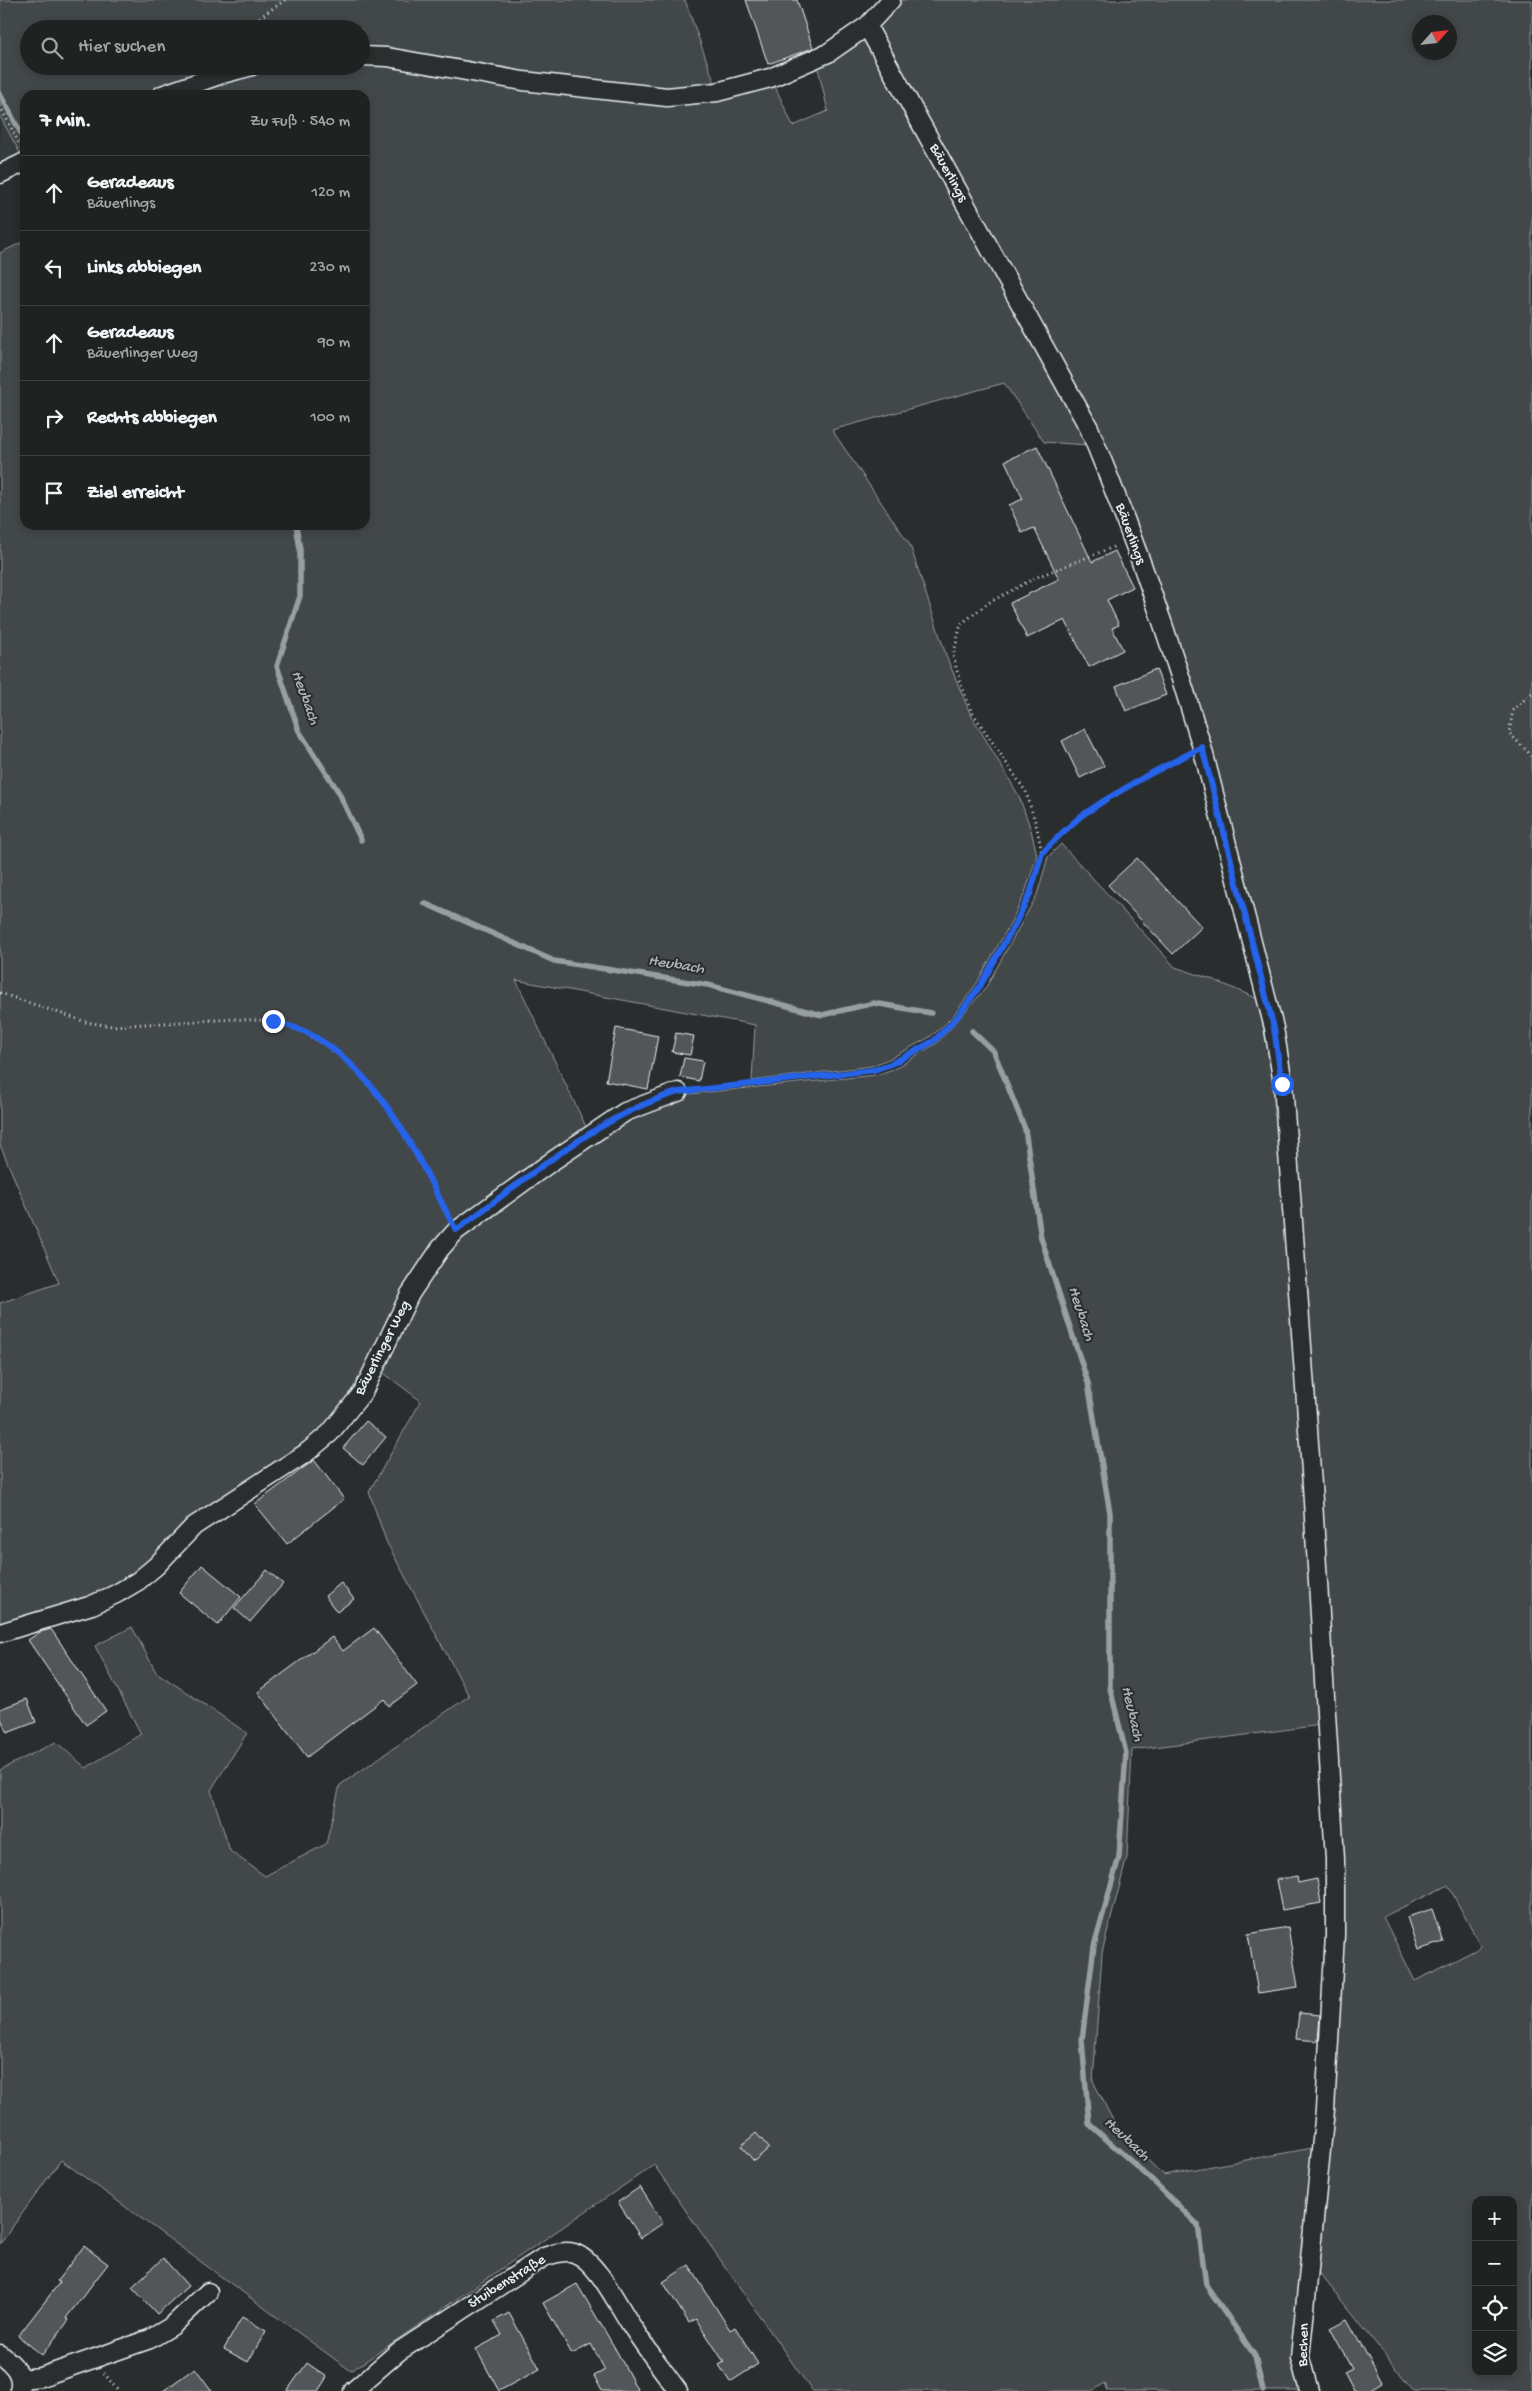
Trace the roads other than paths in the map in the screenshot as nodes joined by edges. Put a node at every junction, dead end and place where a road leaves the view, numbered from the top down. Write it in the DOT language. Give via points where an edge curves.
graph roads {
  1 [pos="890,0"];
  2 [pos="867,26"];
  3 [pos="370,56"];
  4 [pos="219,75"];
  5 [pos="176,90"];
  6 [pos="20,157"];
  7 [pos="0,174"];
  8 [pos="1282,1084"];
  9 [pos="678,1092"];
  10 [pos="0,1633"];
  11 [pos="208,2292"];
  12 [pos="0,2354"];
  13 [pos="19,2385"];
  14 [pos="353,2391"];
  15 [pos="678,2391"];
  16 [pos="1309,2391"];
  1 -- 2 [label="street"];
  2 -- 3 [label="street" via="828,53 770,78 717,92 667,97 523,81"];
  2 -- 8 [label="street, Bäuerlings" via="1088,428 1132,539 1202,747 1274,1028"];
  4 -- 5 [label="street"];
  6 -- 7 [label="street"];
  8 -- 16 [label="street, Bechen" via="1312,1485 1335,1859 1335,1935 1326,2090 1300,2358"];
  9 -- 10 [label="street, Bäuerlinger Weg" via="625,1112 456,1230 410,1294 363,1392 330,1433 306,1453 194,1526 156,1566 131,1585 92,1605"];
  11 -- 13 [label="street" via="172,2326 150,2339"];
  12 -- 13 [label="street" via="13,2364"];
  14 -- 15 [label="street, Stuibenstraße" via="398,2352 544,2257 562,2252 574,2253 597,2272"];
}
